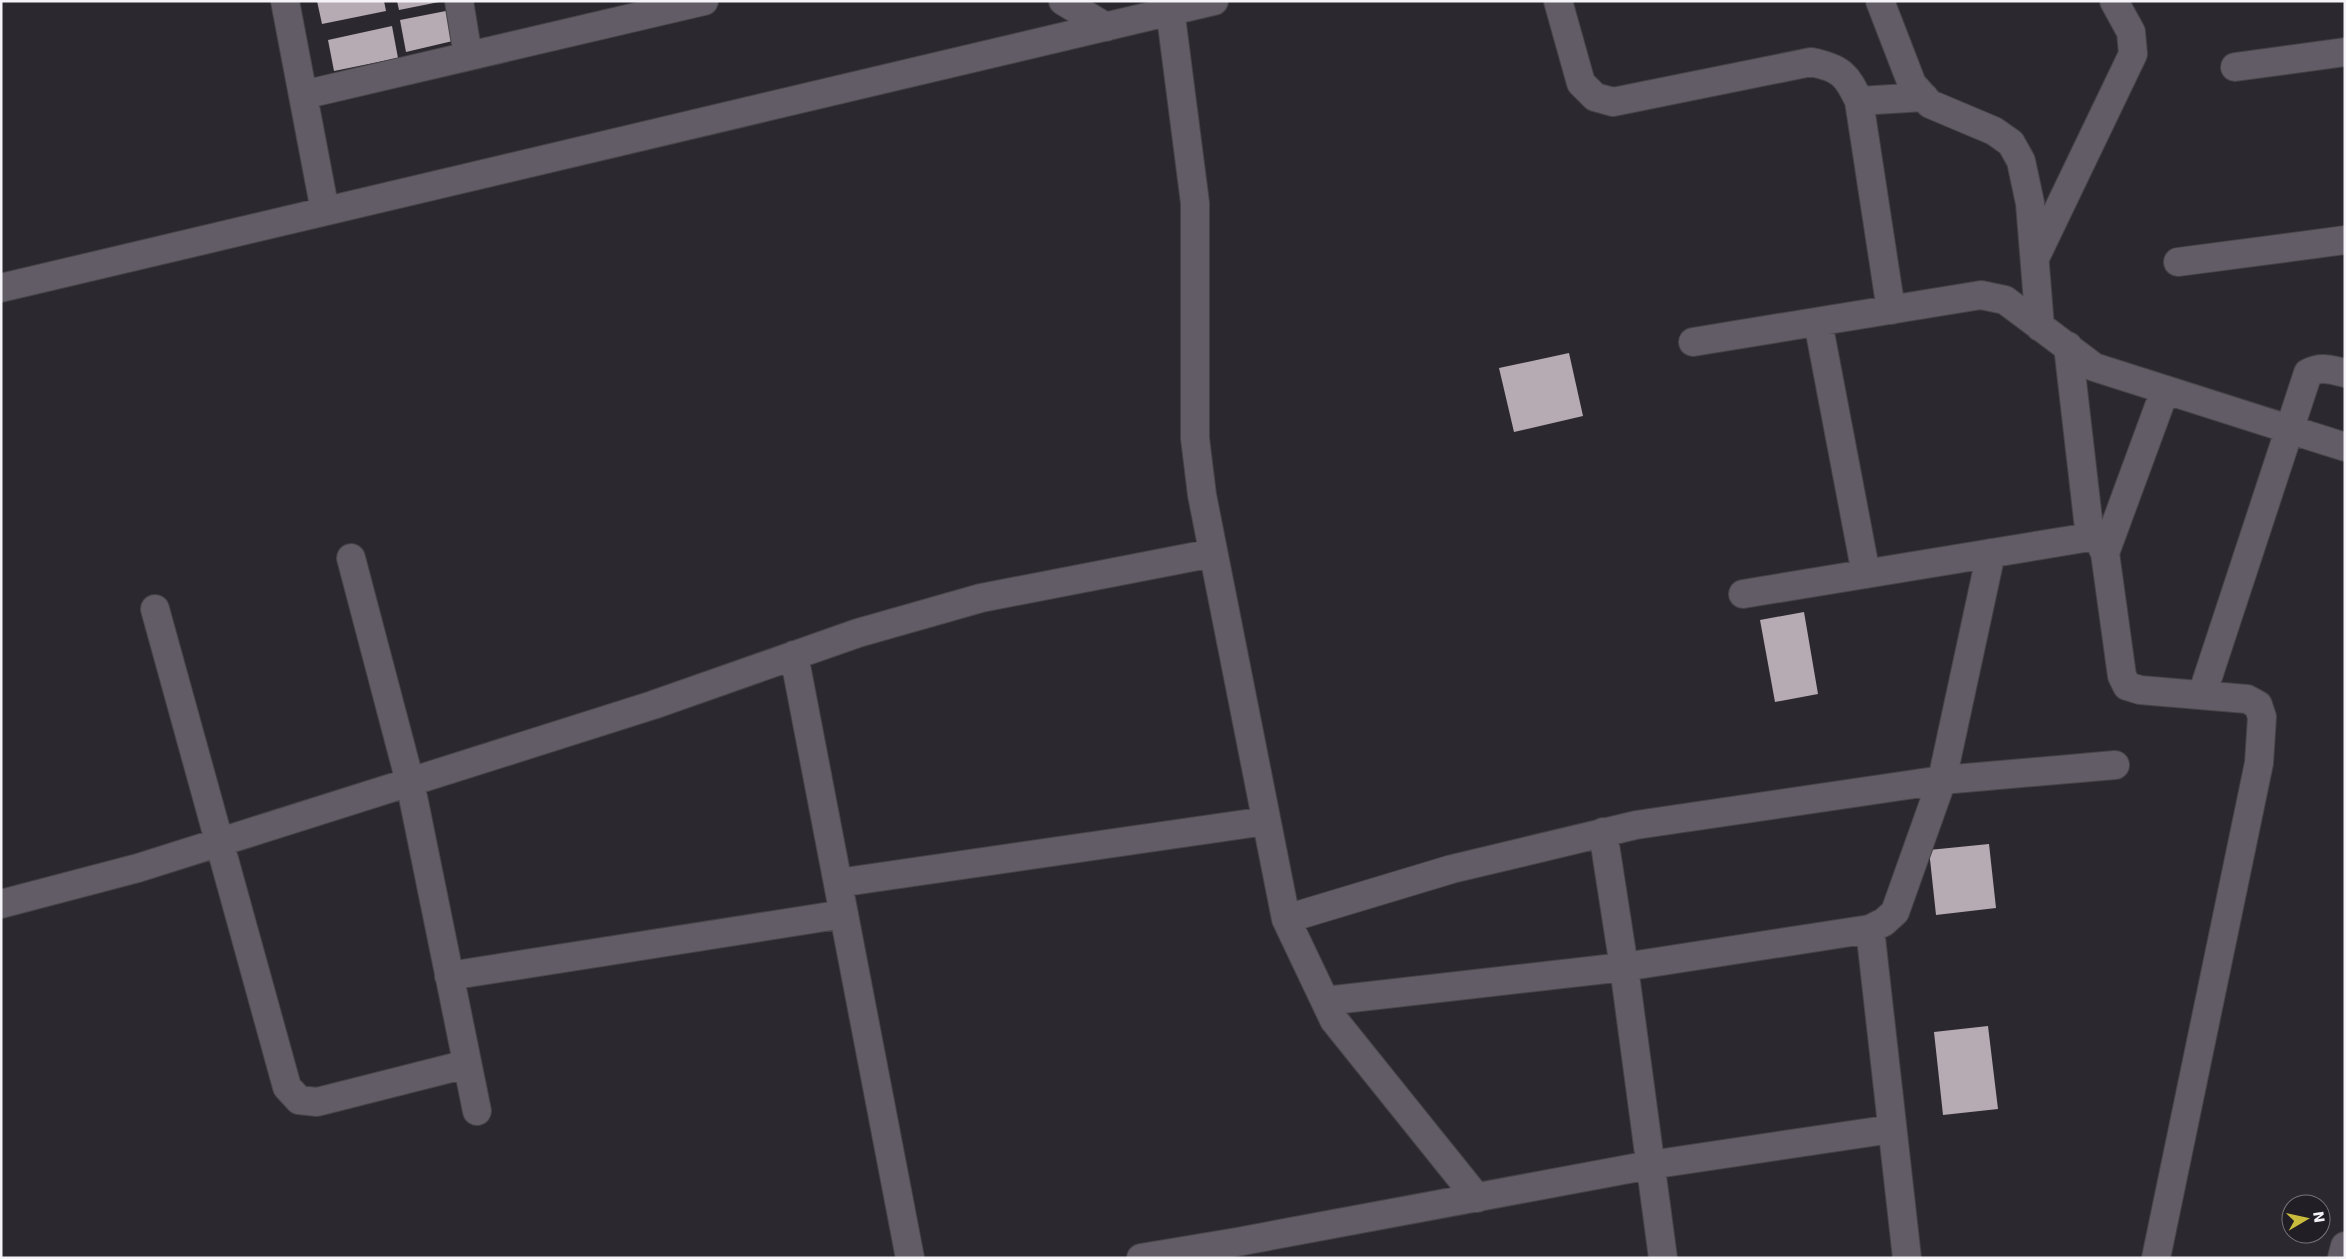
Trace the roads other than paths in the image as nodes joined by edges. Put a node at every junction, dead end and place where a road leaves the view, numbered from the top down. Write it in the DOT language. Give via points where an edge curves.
graph roads {
  1 [pos="285,1"];
  2 [pos="459,1"];
  3 [pos="704,1"];
  4 [pos="1062,1"];
  5 [pos="1214,1"];
  6 [pos="1558,1"];
  7 [pos="1880,1"];
  8 [pos="2114,1"];
  9 [pos="1169,6"];
  10 [pos="1106,26"];
  11 [pos="2345,52"];
  12 [pos="468,56"];
  13 [pos="2235,67"];
  14 [pos="303,95"];
  15 [pos="1924,97"];
  16 [pos="1859,101"];
  17 [pos="325,211"];
  18 [pos="2345,240"];
  19 [pos="2034,259"];
  20 [pos="2178,262"];
  21 [pos="1,288"];
  22 [pos="1890,310"];
  23 [pos="1818,322"];
  24 [pos="2040,326"];
  25 [pos="1693,342"];
  26 [pos="2068,346"];
  27 [pos="2345,373"];
  28 [pos="2165,390"];
  29 [pos="2288,429"];
  30 [pos="2345,447"];
  31 [pos="2098,545"];
  32 [pos="1213,553"];
  33 [pos="1991,553"];
  34 [pos="350,558"];
  35 [pos="1866,574"];
  36 [pos="1743,594"];
  37 [pos="155,609"];
  38 [pos="794,655"];
  39 [pos="2202,695"];
  40 [pos="2115,765"];
  41 [pos="1942,780"];
  42 [pos="410,782"];
  43 [pos="1266,821"];
  44 [pos="1603,832"];
  45 [pos="220,842"];
  46 [pos="838,883"];
  47 [pos="1,904"];
  48 [pos="844,914"];
  49 [pos="1286,919"];
  50 [pos="1870,929"];
  51 [pos="1624,966"];
  52 [pos="449,976"];
  53 [pos="1325,1001"];
  54 [pos="467,1064"];
  55 [pos="477,1111"];
  56 [pos="1892,1130"];
  57 [pos="1650,1165"];
  58 [pos="1478,1198"];
  59 [pos="2345,1246"];
  60 [pos="910,1258"];
  61 [pos="1141,1258"];
  62 [pos="1663,1258"];
  63 [pos="1907,1258"];
  64 [pos="2156,1258"];
  65 [pos="2342,1258"];
  1 -- 14 [label="street"];
  2 -- 12 [label="street"];
  3 -- 12 [label="street"];
  4 -- 10 [label="street"];
  5 -- 9 [label="street"];
  6 -- 16 [label="street" via="1581,83 1595,97 1613,102 1811,62 1830,66 1849,80"];
  7 -- 15 [label="street" via="1912,84"];
  8 -- 19 [label="street" via="2131,32 2132,54"];
  9 -- 10 [label="street"];
  9 -- 32 [label="street" via="1195,203 1195,438"];
  10 -- 17 [label="street"];
  11 -- 13 [label="street"];
  12 -- 14 [label="street"];
  14 -- 17 [label="street"];
  15 -- 16 [label="street"];
  15 -- 19 [label="street" via="1930,104 1994,131 2011,143 2021,161 2030,203"];
  16 -- 22 [label="street"];
  17 -- 21 [label="street"];
  18 -- 20 [label="street"];
  19 -- 24 [label="street"];
  22 -- 23 [label="street"];
  22 -- 24 [label="street" via="1981,295 2004,300"];
  23 -- 25 [label="street"];
  23 -- 35 [label="street"];
  24 -- 26 [label="street"];
  26 -- 28 [label="street" via="2094,367"];
  26 -- 31 [label="street"];
  27 -- 29 [label="street" via="2326,368 2308,373"];
  28 -- 29 [label="street"];
  28 -- 31 [label="street"];
  29 -- 30 [label="street"];
  29 -- 39 [label="street"];
  31 -- 33 [label="street"];
  31 -- 39 [label="street" via="2122,676 2127,686"];
  32 -- 38 [label="street" via="980,598"];
  32 -- 43 [label="street"];
  33 -- 35 [label="street"];
  33 -- 41 [label="street"];
  34 -- 42 [label="street"];
  35 -- 36 [label="street"];
  37 -- 45 [label="street"];
  38 -- 42 [label="street" via="653,705"];
  38 -- 46 [label="street"];
  39 -- 64 [label="street" via="2248,699 2258,705 2262,717 2259,764"];
  40 -- 41 [label="street"];
  41 -- 44 [label="street"];
  41 -- 50 [label="street" via="1895,912"];
  42 -- 45 [label="street"];
  42 -- 52 [label="street"];
  43 -- 46 [label="street"];
  43 -- 49 [label="street"];
  44 -- 49 [label="street" via="1452,869"];
  44 -- 51 [label="street"];
  45 -- 47 [label="street" via="138,868"];
  45 -- 54 [label="street" via="287,1087 299,1100 317,1102"];
  46 -- 48 [label="street"];
  48 -- 52 [label="street"];
  48 -- 60 [label="street"];
  49 -- 53 [label="street"];
  50 -- 51 [label="street"];
  50 -- 56 [label="street"];
  51 -- 53 [label="street"];
  51 -- 57 [label="street"];
  52 -- 54 [label="street"];
  53 -- 58 [label="street" via="1334,1020"];
  54 -- 55 [label="street"];
  56 -- 57 [label="street"];
  56 -- 63 [label="street"];
  57 -- 58 [label="street"];
  57 -- 62 [label="street"];
  58 -- 61 [label="street"];
  59 -- 65 [label="street"];
}
